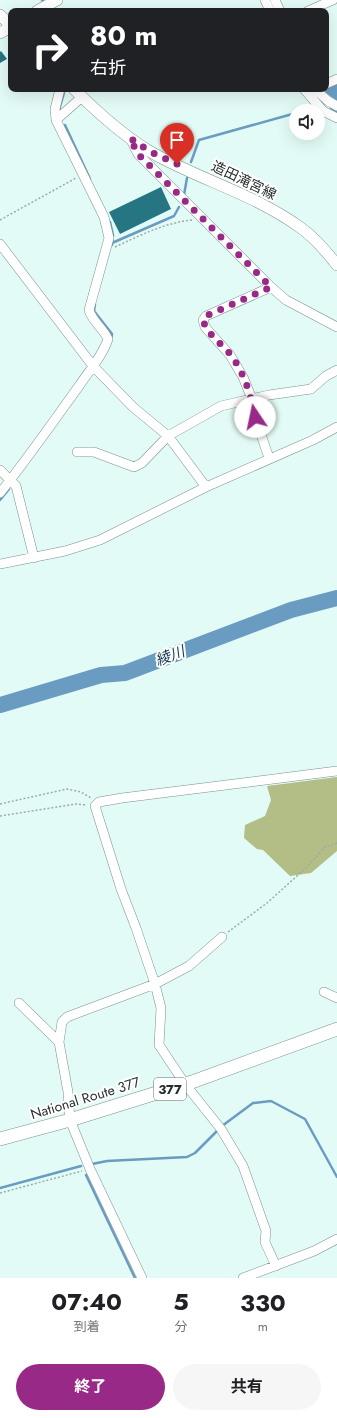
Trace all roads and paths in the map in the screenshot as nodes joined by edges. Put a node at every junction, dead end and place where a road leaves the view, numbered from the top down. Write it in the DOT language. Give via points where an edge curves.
graph roads {
  1 [pos="57,0"];
  2 [pos="333,0"];
  3 [pos="42,8"];
  4 [pos="315,8"];
  5 [pos="0,15"];
  6 [pos="8,23"];
  7 [pos="59,92"];
  8 [pos="77,92"];
  9 [pos="307,92"];
  10 [pos="318,92"];
  11 [pos="82,97"];
  12 [pos="337,106"];
  13 [pos="337,118"];
  14 [pos="56,120"];
  15 [pos="130,138"];
  16 [pos="82,171"];
  17 [pos="202,219"];
  18 [pos="0,220"];
  19 [pos="0,244"];
  20 [pos="108,248"];
  21 [pos="337,265"];
  22 [pos="271,287"];
  23 [pos="337,327"];
  24 [pos="92,366"];
  25 [pos="337,370"];
  26 [pos="252,399"];
  27 [pos="337,427"];
  28 [pos="168,436"];
  29 [pos="77,452"];
  30 [pos="269,458"];
  31 [pos="0,470"];
  32 [pos="11,480"];
  33 [pos="206,487"];
  34 [pos="0,493"];
  35 [pos="34,558"];
  36 [pos="0,564"];
  37 [pos="337,771"];
  38 [pos="0,804"];
  39 [pos="97,804"];
  40 [pos="0,816"];
  41 [pos="337,843"];
  42 [pos="222,937"];
  43 [pos="155,984"];
  44 [pos="324,992"];
  45 [pos="337,998"];
  46 [pos="19,1003"];
  47 [pos="337,1029"];
  48 [pos="58,1042"];
  49 [pos="185,1084"];
  50 [pos="70,1120"];
  51 [pos="0,1139"];
  52 [pos="90,1169"];
  53 [pos="0,1193"];
  54 [pos="337,1239"];
  55 [pos="276,1266"];
  56 [pos="142,1278"];
  57 [pos="243,1278"];
  1 -- 3 [label="main road"];
  2 -- 4 [label="street"];
  5 -- 6 [label="main road"];
  7 -- 14 [label="street" via="55,109"];
  8 -- 11 [label="main road, 造田滝宮線"];
  9 -- 13 [label="street" via="323,111"];
  10 -- 12 [label="street"];
  11 -- 14 [label="street"];
  11 -- 15 [label="main road, 造田滝宮線"];
  14 -- 16 [label="street"];
  15 -- 17 [label="street" via="138,154"];
  15 -- 21 [label="main road, 造田滝宮線" via="149,151 302,228 322,246"];
  16 -- 18 [label="path" via="76,178"];
  16 -- 20 [label="street" via="104,217 109,238"];
  17 -- 20 [label="path" via="162,225 116,247"];
  17 -- 22 [label="street"];
  19 -- 24 [label="street"];
  20 -- 24 [label="street" via="88,310 108,338"];
  22 -- 23 [label="street" via="286,300"];
  22 -- 26 [label="street" via="206,316 203,320 205,327 230,355"];
  24 -- 28 [label="street" via="133,407"];
  24 -- 32 [label="street"];
  25 -- 26 [label="street" via="311,389"];
  26 -- 28 [label="street" via="221,406"];
  26 -- 30 [label="street" via="255,417"];
  27 -- 30 [label="street"];
  28 -- 29 [label="street" via="142,463 134,467 94,452"];
  28 -- 33 [label="street"];
  30 -- 33 [label="street"];
  31 -- 32 [label="street"];
  32 -- 34 [label="street"];
  32 -- 35 [label="street" via="18,493"];
  33 -- 35 [label="street" via="100,540"];
  35 -- 36 [label="street"];
  37 -- 39 [label="street" via="179,790"];
  38 -- 39 [label="path" via="67,789 81,792"];
  39 -- 40 [label="path" via="76,804"];
  39 -- 43 [label="street" via="120,889"];
  41 -- 42 [label="path" via="325,847 267,902"];
  42 -- 43 [label="street" via="189,966"];
  43 -- 48 [label="street" via="67,1017 62,1022"];
  43 -- 49 [label="street" via="161,1008 159,1045"];
  44 -- 45 [label="street"];
  46 -- 48 [label="street"];
  47 -- 49 [label="highway, National Route 377 / 377"];
  48 -- 50 [label="street" via="68,1092"];
  49 -- 50 [label="highway, National Route 377 / 377"];
  49 -- 55 [label="street" via="219,1127 243,1166 266,1231 265,1242"];
  50 -- 51 [label="highway, National Route 377 / 377"];
  50 -- 52 [label="street"];
  52 -- 53 [label="path"];
  52 -- 56 [label="street"];
  54 -- 55 [label="street"];
  55 -- 57 [label="street"];
}
